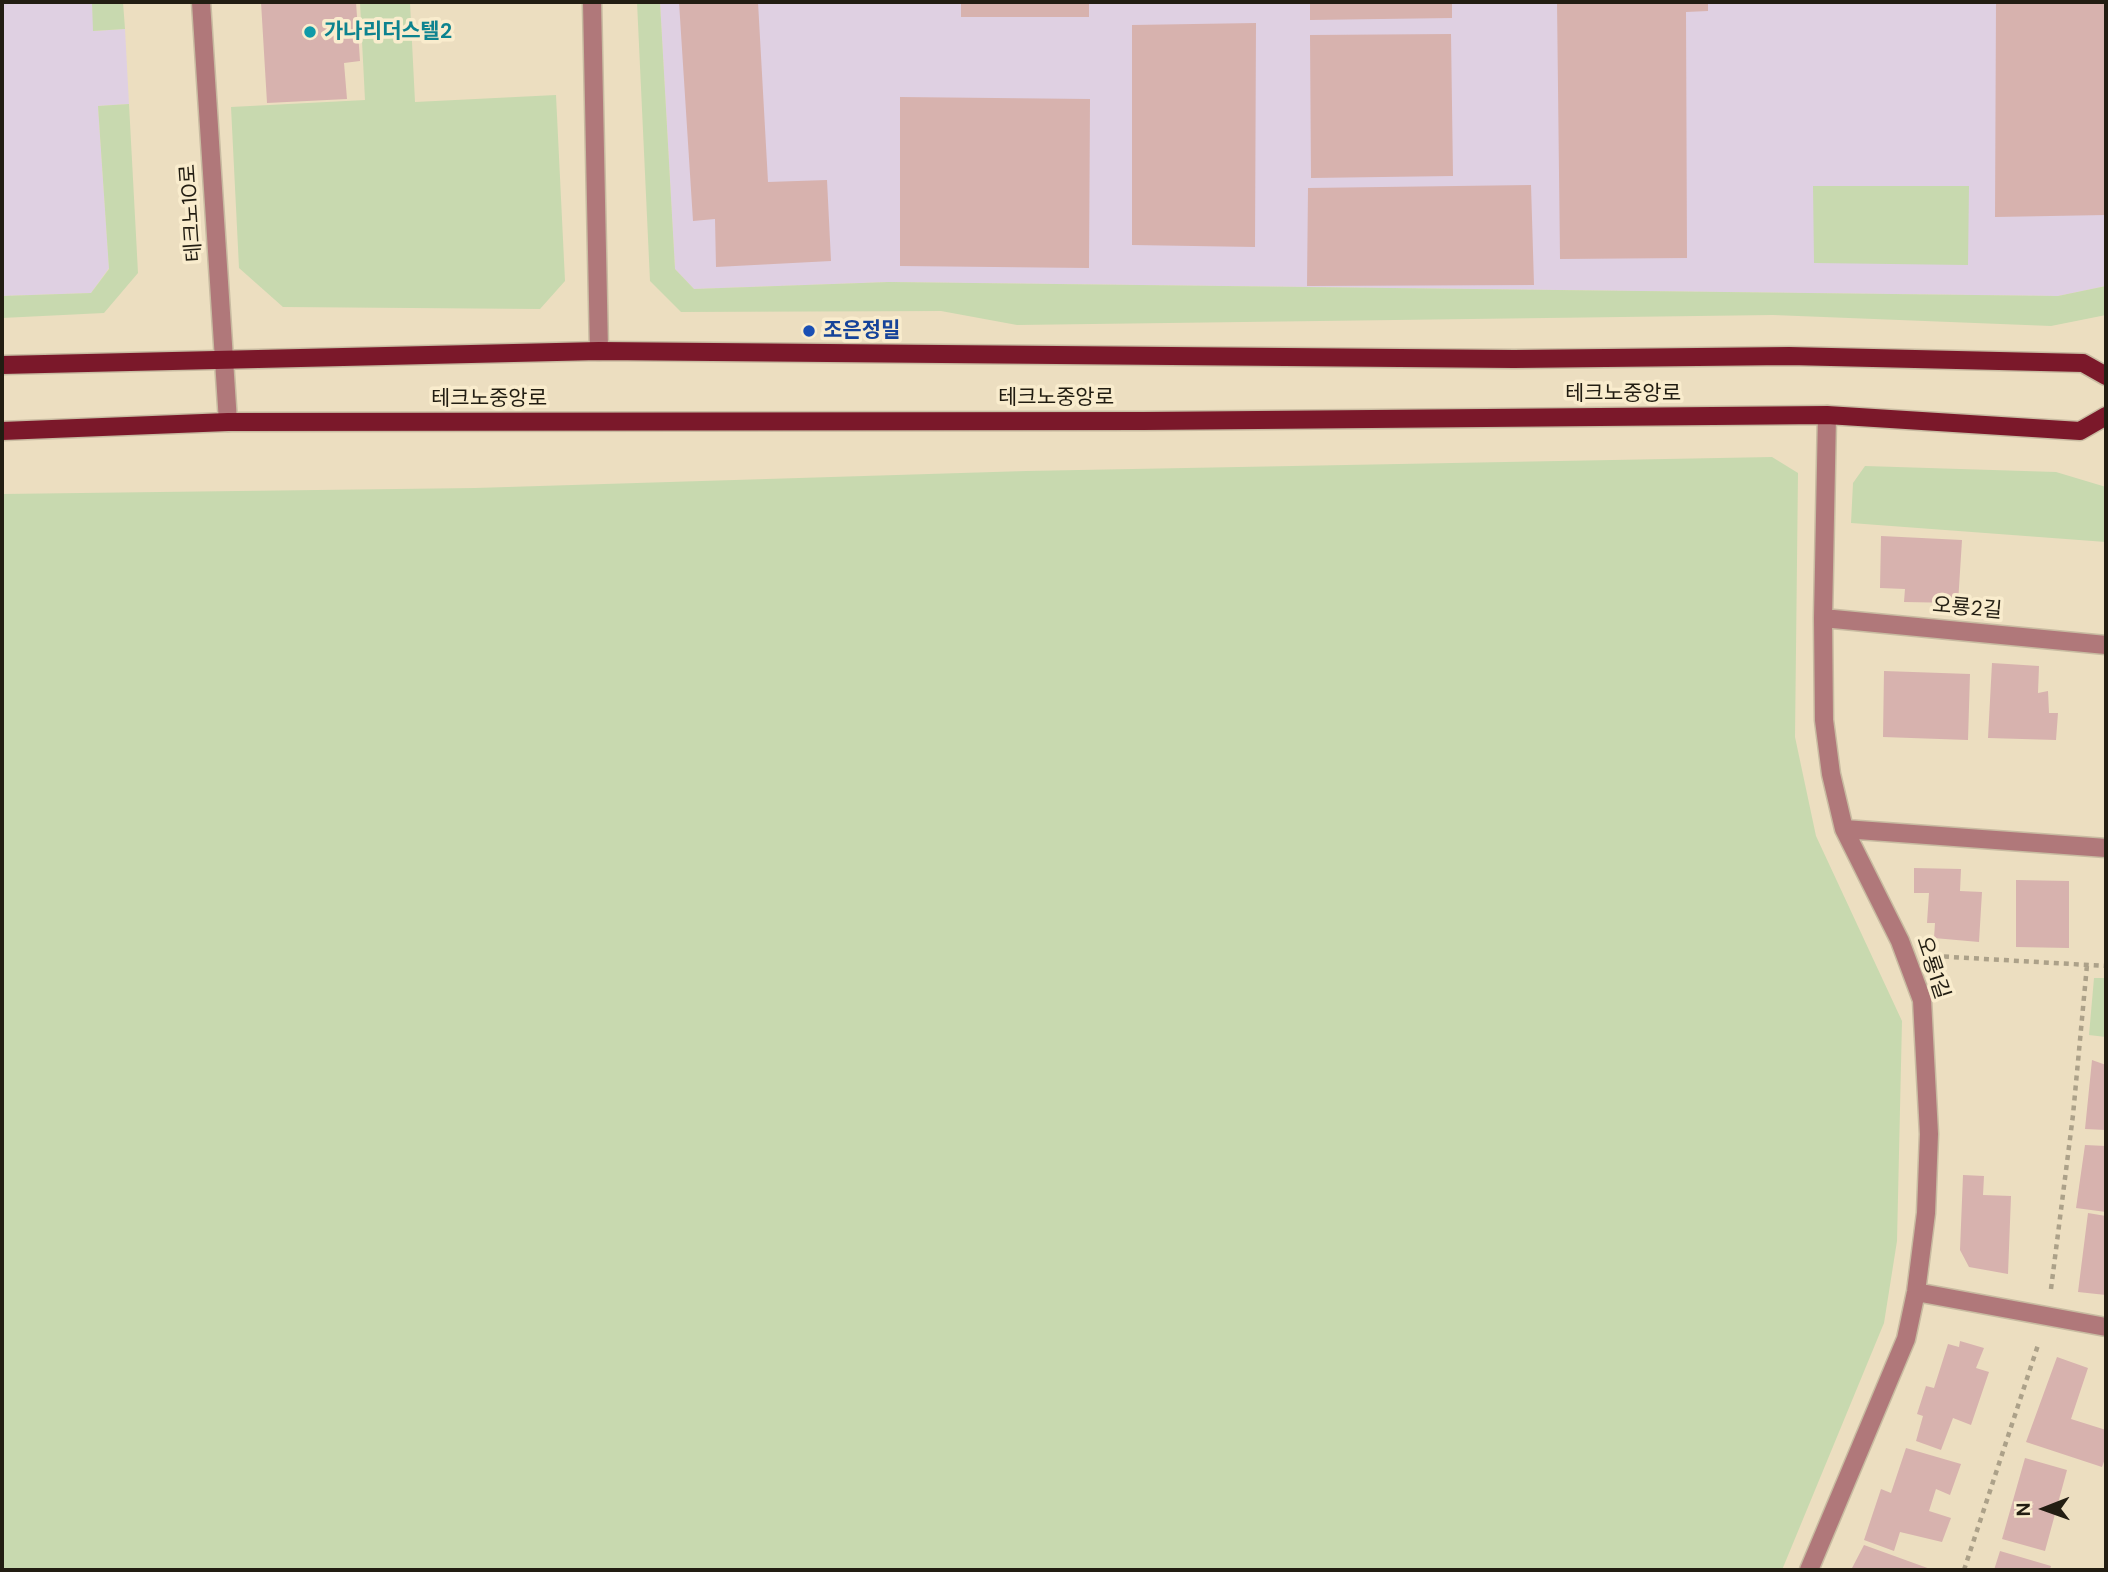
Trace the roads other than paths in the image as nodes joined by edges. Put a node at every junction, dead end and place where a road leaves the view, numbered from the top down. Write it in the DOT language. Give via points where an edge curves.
graph roads {
  1 [pos="201,2"];
  2 [pos="592,2"];
  3 [pos="599,351"];
  4 [pos="224,358"];
  5 [pos="2,365"];
  6 [pos="2106,376"];
  7 [pos="1827,415"];
  8 [pos="2106,416"];
  9 [pos="228,422"];
  10 [pos="2,431"];
  11 [pos="1822,618"];
  12 [pos="2106,645"];
  13 [pos="1844,829"];
  14 [pos="2106,848"];
  15 [pos="1916,1292"];
  16 [pos="2106,1327"];
  17 [pos="1809,1570"];
  1 -- 4 [label="street, 테크노10로"];
  2 -- 3 [label="street"];
  3 -- 4 [label="main road, 테크노중앙로"];
  3 -- 6 [label="main road, 테크노중앙로" via="1500,359 1789,356 2082,363"];
  4 -- 5 [label="main road, 테크노중앙로"];
  4 -- 9 [label="street, 테크노10로"];
  7 -- 8 [label="main road, 테크노중앙로" via="2080,431"];
  7 -- 9 [label="main road, 테크노중앙로"];
  7 -- 11 [label="street, 오룡1길"];
  9 -- 10 [label="main road, 테크노중앙로"];
  11 -- 12 [label="street, 오룡2길"];
  11 -- 13 [label="street, 오룡1길" via="1824,720"];
  13 -- 14 [label="street"];
  13 -- 15 [label="street, 오룡1길" via="1922,1000 1927,1061 1926,1213"];
  15 -- 16 [label="street"];
  15 -- 17 [label="street, 오룡1길" via="1895,1370"];
}
